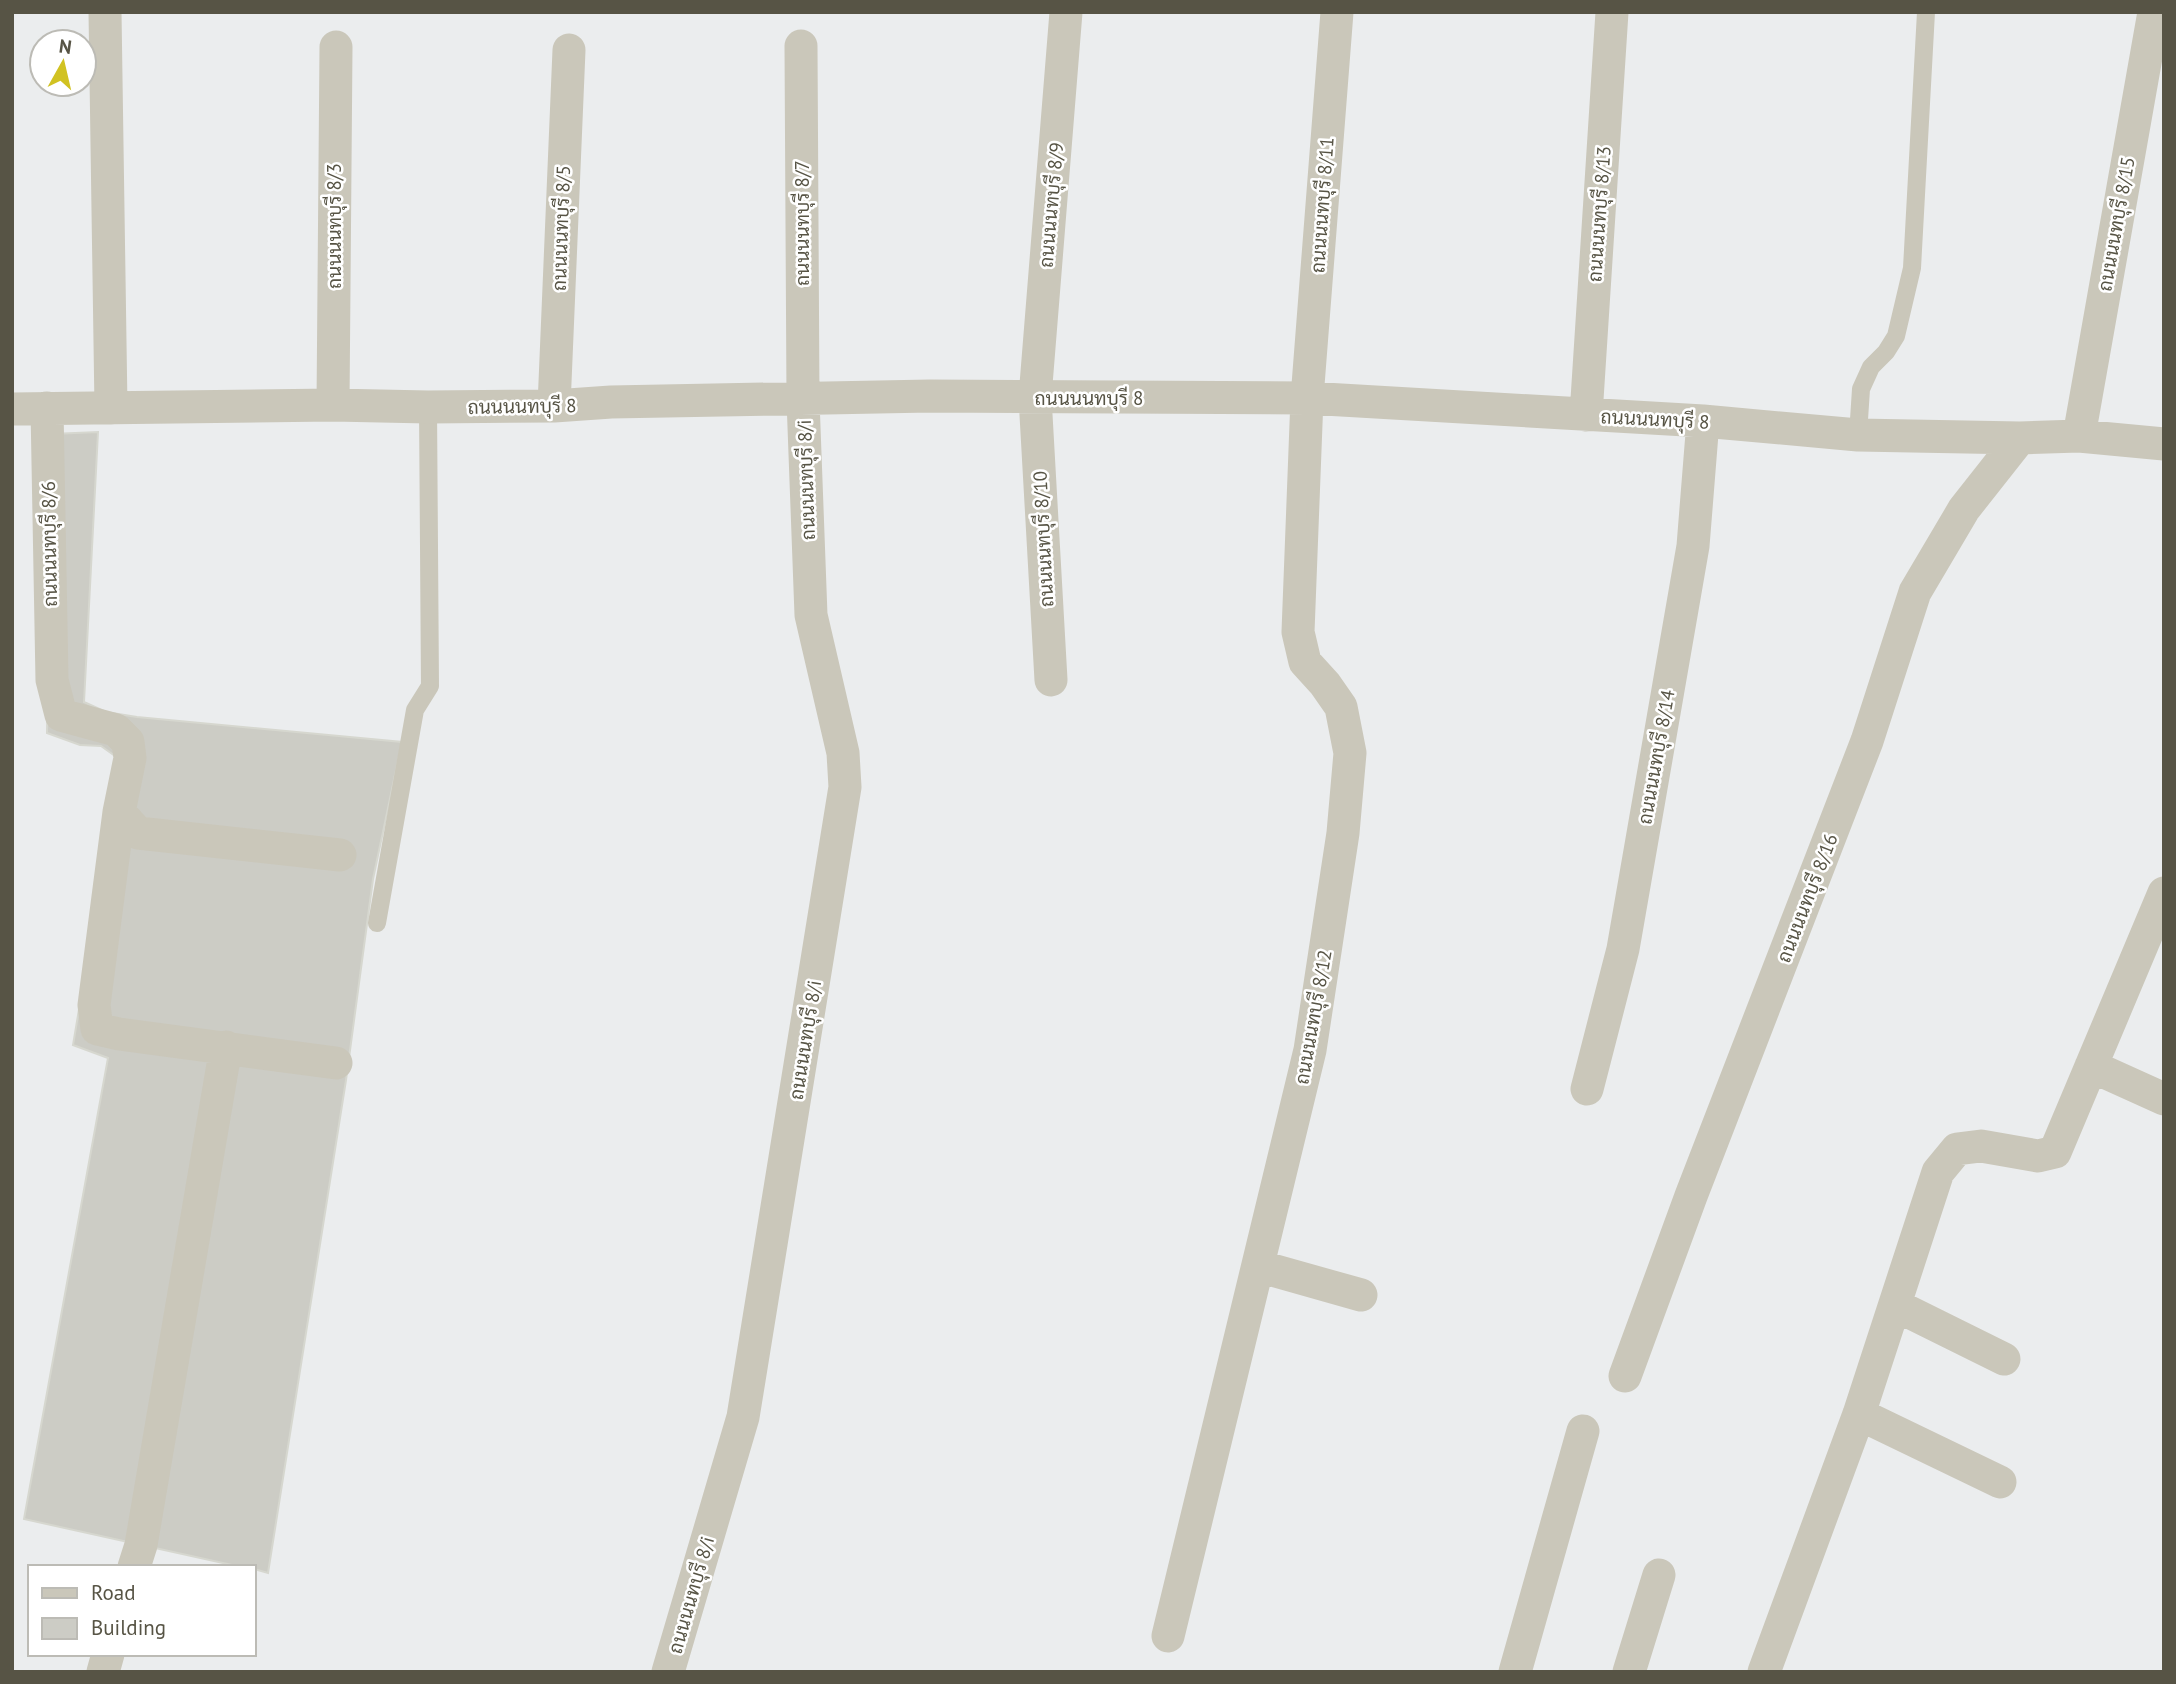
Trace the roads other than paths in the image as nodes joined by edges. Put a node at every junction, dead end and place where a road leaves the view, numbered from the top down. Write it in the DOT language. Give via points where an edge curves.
graph roads {
  1 [pos="105,12"];
  2 [pos="1066,12"];
  3 [pos="1337,12"];
  4 [pos="1612,12"];
  5 [pos="1926,12"];
  6 [pos="2154,12"];
  7 [pos="801,46"];
  8 [pos="336,47"];
  9 [pos="569,50"];
  10 [pos="1035,397"];
  11 [pos="1307,398"];
  12 [pos="803,400"];
  13 [pos="333,405"];
  14 [pos="554,406"];
  15 [pos="428,407"];
  16 [pos="47,408"];
  17 [pos="111,408"];
  18 [pos="12,409"];
  19 [pos="1586,415"];
  20 [pos="1703,421"];
  21 [pos="1858,435"];
  22 [pos="2079,436"];
  23 [pos="2020,438"];
  24 [pos="2164,444"];
  25 [pos="1051,680"];
  26 [pos="119,812"];
  27 [pos="340,855"];
  28 [pos="2164,893"];
  29 [pos="377,923"];
  30 [pos="226,1047"];
  31 [pos="336,1063"];
  32 [pos="2091,1066"];
  33 [pos="1587,1089"];
  34 [pos="2164,1099"];
  35 [pos="1258,1266"];
  36 [pos="1361,1295"];
  37 [pos="1895,1305"];
  38 [pos="2004,1359"];
  39 [pos="1625,1376"];
  40 [pos="1859,1414"];
  41 [pos="1583,1431"];
  42 [pos="2000,1482"];
  43 [pos="135,1565"];
  44 [pos="1659,1576"];
  45 [pos="1168,1636"];
  46 [pos="668,1672"];
  47 [pos="1514,1672"];
  48 [pos="1629,1672"];
  49 [pos="1764,1672"];
  1 -- 17 [label="street"];
  2 -- 10 [label="street, ถนนนนทบุรี 8/9"];
  3 -- 11 [label="street, ถนนนนทบุรี 8/11"];
  4 -- 19 [label="street, ถนนนนทบุรี 8/13"];
  5 -- 21 [label="lane" via="1912,268 1896,337 1871,367 1861,389"];
  6 -- 22 [label="street, ถนนนนทบุรี 8/15"];
  7 -- 12 [label="street, ถนนนนทบุรี 8/7"];
  8 -- 13 [label="street, ถนนนนทบุรี 8/3"];
  9 -- 14 [label="street, ถนนนนทบุรี 8/5"];
  10 -- 11 [label="street, ถนนนนทบุรี 8"];
  10 -- 12 [label="street, ถนนนนทบุรี 8"];
  10 -- 25 [label="street, ถนนนนทบุรี 8/10"];
  11 -- 19 [label="street, ถนนนนทบุรี 8"];
  11 -- 35 [label="street, ถนนนนทบุรี 8/12" via="1298,632 1305,662 1341,707 1350,753 1343,833 1310,1050"];
  12 -- 14 [label="street, ถนนนนทบุรี 8"];
  12 -- 46 [label="street, ถนนนนทบุรี 8/i" via="811,615 843,753 845,787 743,1417"];
  13 -- 15 [label="street, ถนนนนทบุรี 8"];
  13 -- 17 [label="street, ถนนนนทบุรี 8"];
  14 -- 15 [label="street, ถนนนนทบุรี 8"];
  15 -- 29 [label="lane" via="430,686 415,710"];
  16 -- 17 [label="street, ถนนนนทบุรี 8"];
  16 -- 18 [label="street, ถนนนนทบุรี 8"];
  16 -- 26 [label="street, ถนนนนทบุรี 8/6" via="52,680 61,715 116,730 128,742 130,758"];
  19 -- 20 [label="street, ถนนนนทบุรี 8"];
  20 -- 21 [label="street, ถนนนนทบุรี 8"];
  20 -- 33 [label="street, ถนนนนทบุรี 8/14" via="1693,546 1623,949"];
  21 -- 23 [label="street, ถนนนนทบุรี 8"];
  22 -- 23 [label="street, ถนนนนทบุรี 8"];
  22 -- 24 [label="street, ถนนนนทบุรี 8"];
  23 -- 39 [label="street, ถนนนนทบุรี 8/16" via="1964,509 1915,592 1867,741"];
  26 -- 27 [label="street" via="138,833"];
  26 -- 30 [label="street" via="94,1005 97,1029"];
  28 -- 32 [label="street"];
  30 -- 31 [label="street"];
  30 -- 43 [label="street"];
  32 -- 34 [label="street"];
  32 -- 37 [label="street" via="2055,1152 2038,1156 1981,1146 1957,1149 1938,1172"];
  35 -- 36 [label="street"];
  35 -- 45 [label="street, ถนนนนทบุรี 8/12"];
  37 -- 38 [label="street"];
  37 -- 40 [label="street"];
  40 -- 42 [label="street"];
  40 -- 49 [label="street"];
  41 -- 47 [label="street"];
  44 -- 48 [label="street"];
}
